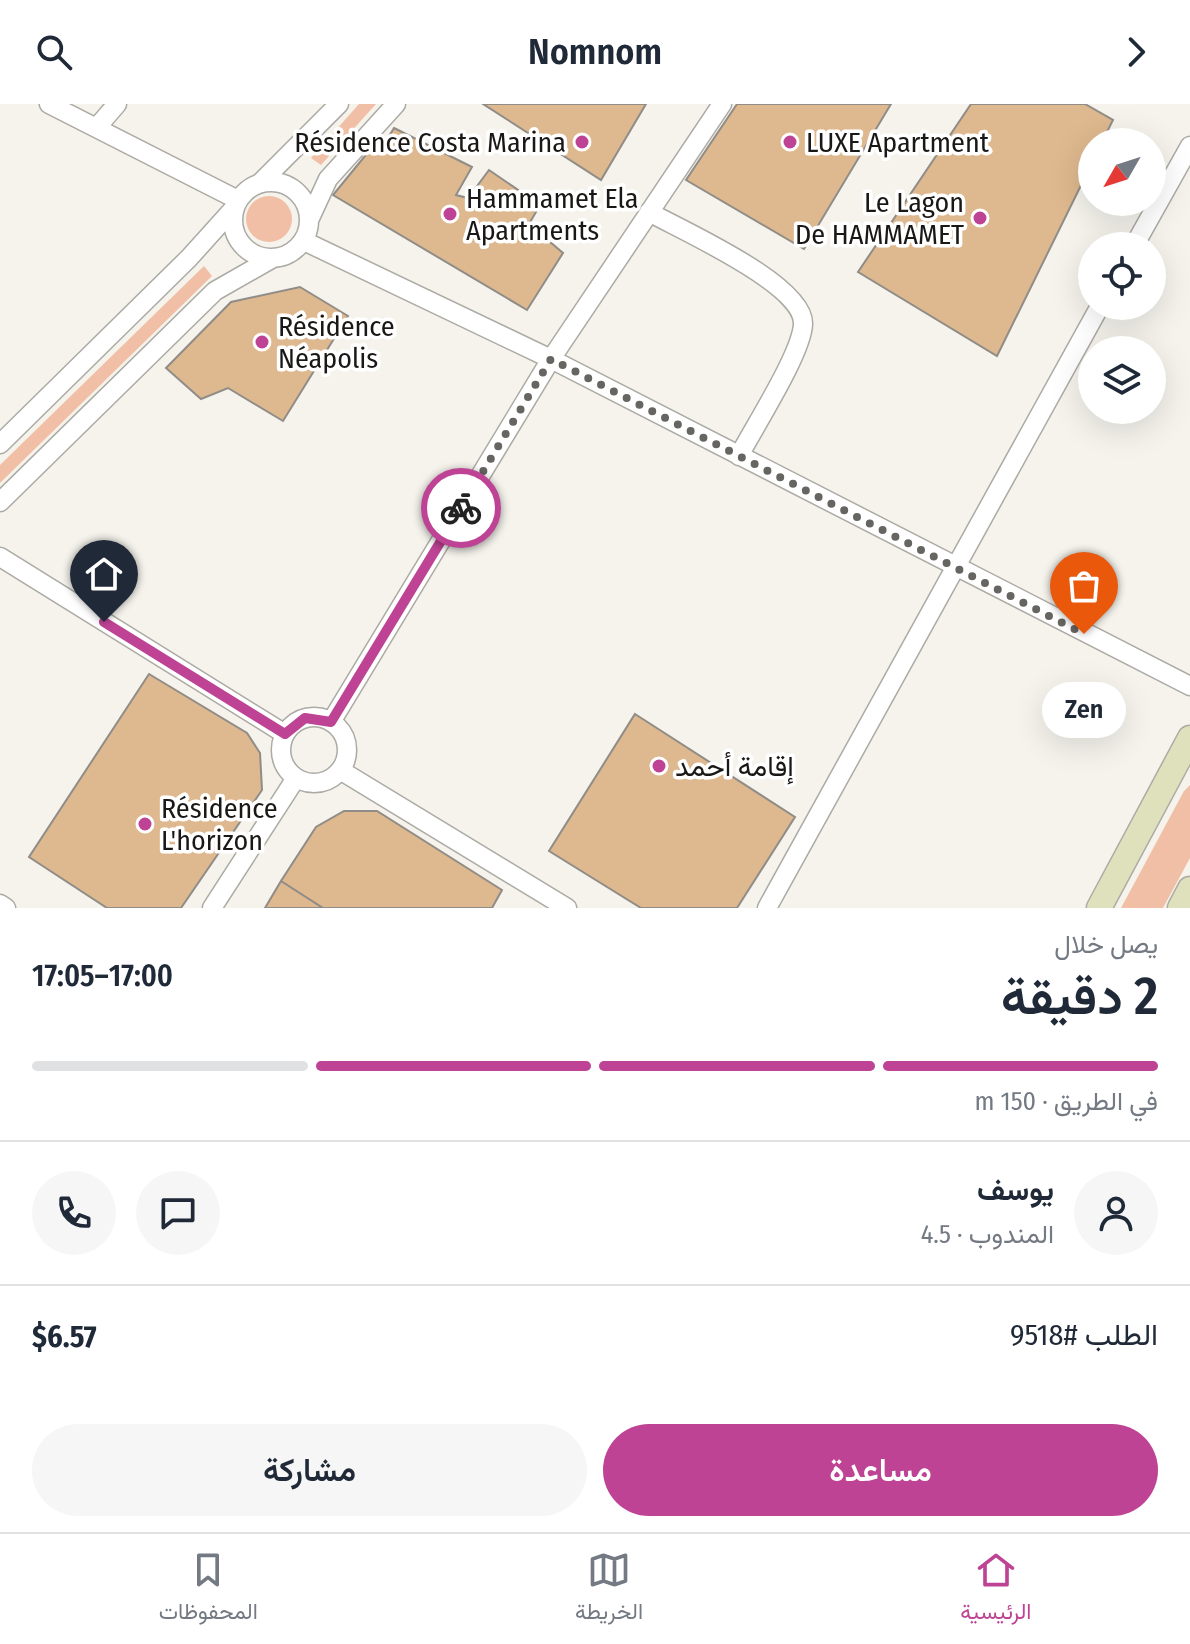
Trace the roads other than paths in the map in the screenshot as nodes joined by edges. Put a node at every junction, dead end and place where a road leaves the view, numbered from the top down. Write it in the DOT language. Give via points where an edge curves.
graph roads {
  1 [pos="49,104"];
  2 [pos="117,104"];
  3 [pos="339,104"];
  4 [pos="396,104"];
  5 [pos="722,104"];
  6 [pos="98,126"];
  7 [pos="1190,146"];
  8 [pos="261,182"];
  9 [pos="237,203"];
  10 [pos="649,212"];
  11 [pos="310,218"];
  12 [pos="1142,232"];
  13 [pos="304,241"];
  14 [pos="273,258"];
  15 [pos="1092,320"];
  16 [pos="551,359"];
  17 [pos="0,444"];
  18 [pos="739,456"];
  19 [pos="0,502"];
  20 [pos="0,557"];
  21 [pos="952,568"];
  22 [pos="1190,686"];
  23 [pos="331,722"];
  24 [pos="285,734"];
  25 [pos="1190,738"];
  26 [pos="340,770"];
  27 [pos="296,778"];
  28 [pos="1190,889"];
  29 [pos="0,904"];
  30 [pos="6,908"];
  31 [pos="212,908"];
  32 [pos="567,908"];
  33 [pos="767,908"];
  34 [pos="1099,908"];
  35 [pos="1180,908"];
  1 -- 6 [label="street"];
  2 -- 6 [label="street"];
  3 -- 8 [label="street"];
  4 -- 11 [label="street" via="328,179"];
  5 -- 10 [label="street"];
  6 -- 9 [label="street"];
  7 -- 12 [label="street"];
  8 -- 9 [label="street"];
  8 -- 11 [label="street" via="288,185 306,204"];
  9 -- 14 [label="street" via="236,236 258,256"];
  9 -- 17 [label="street" via="189,258"];
  10 -- 16 [label="street"];
  10 -- 18 [label="street" via="778,284 800,308 802,334"];
  11 -- 13 [label="street"];
  13 -- 14 [label="street" via="285,256"];
  13 -- 16 [label="street"];
  14 -- 19 [label="street" via="215,291"];
  15 -- 21 [label="street"];
  16 -- 18 [label="street"];
  16 -- 23 [label="street"];
  18 -- 21 [label="street"];
  20 -- 24 [label="street"];
  21 -- 22 [label="street"];
  21 -- 33 [label="street"];
  23 -- 24 [label="street" via="305,718"];
  23 -- 26 [label="street" via="347,744"];
  24 -- 27 [label="street" via="281,755"];
  25 -- 34 [label="street"];
  26 -- 27 [label="street" via="323,782"];
  26 -- 32 [label="street"];
  27 -- 31 [label="street"];
  28 -- 35 [label="street"];
  29 -- 30 [label="street"];
}
